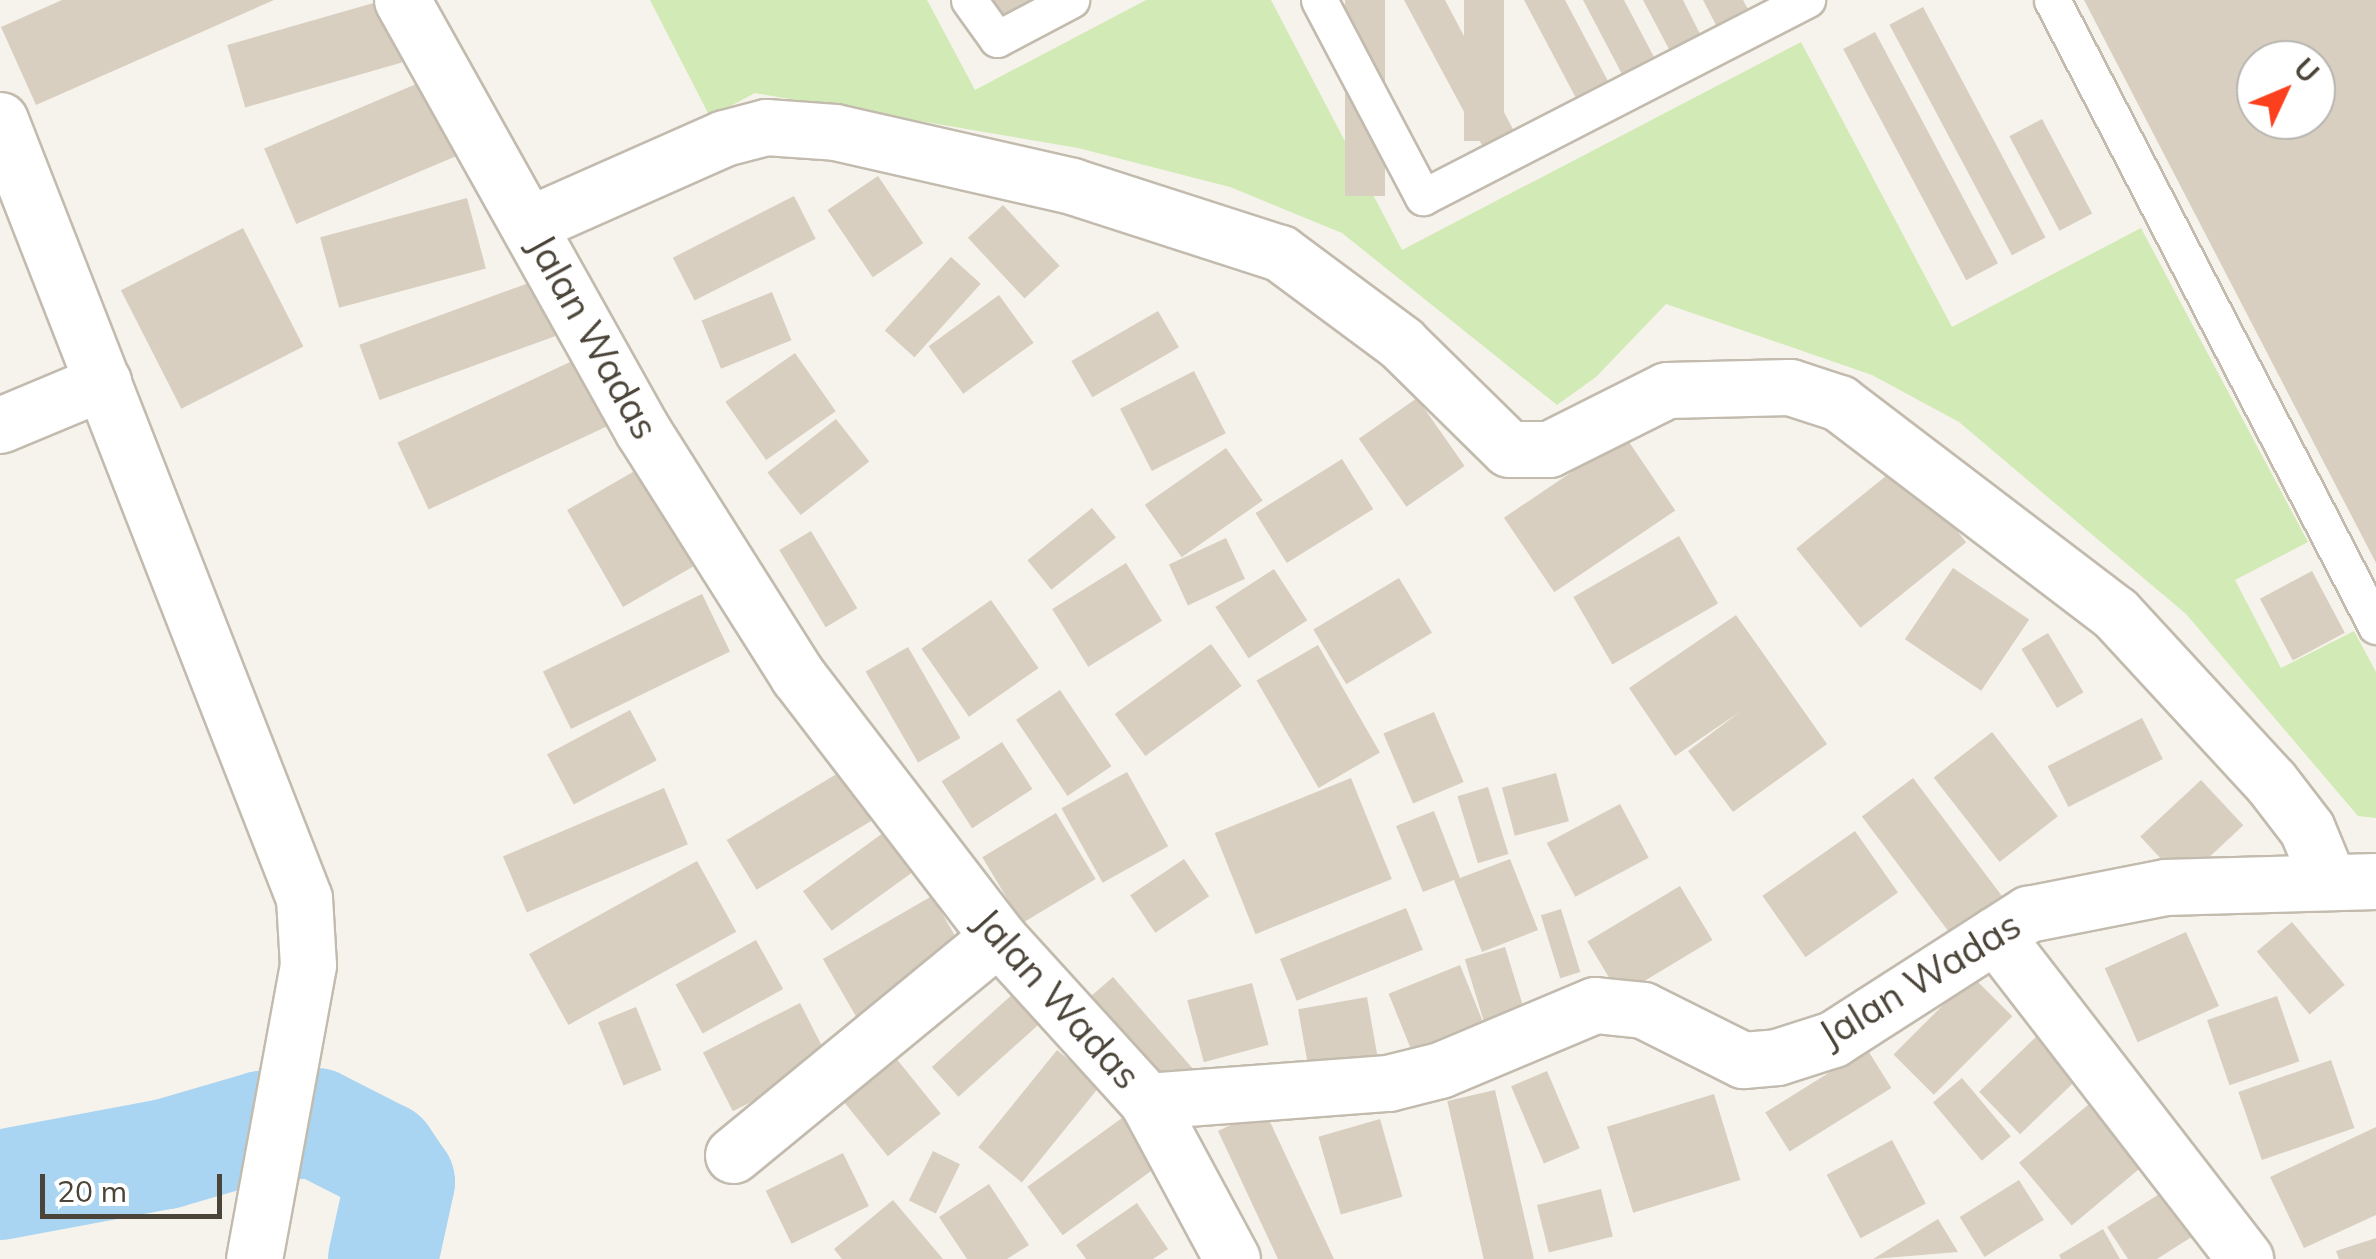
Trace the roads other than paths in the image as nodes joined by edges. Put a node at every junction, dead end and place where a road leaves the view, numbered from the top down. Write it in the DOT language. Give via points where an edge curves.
graph roads {
  1 [pos="402,0"];
  2 [pos="969,0"];
  3 [pos="1071,0"];
  4 [pos="1318,0"];
  5 [pos="1807,0"];
  6 [pos="2052,0"];
  7 [pos="0,120"];
  8 [pos="530,224"];
  9 [pos="103,382"];
  10 [pos="0,426"];
  11 [pos="2376,626"];
  12 [pos="2352,880"];
  13 [pos="1994,935"];
  14 [pos="998,938"];
  15 [pos="1147,1101"];
  16 [pos="734,1155"];
  17 [pos="254,1259"];
  18 [pos="1232,1259"];
  19 [pos="2244,1259"];
  1 -- 8 [label="street, Jalan Wadas"];
  2 -- 3 [label="lane" via="996,39"];
  4 -- 5 [label="lane" via="1423,197"];
  6 -- 11 [label="lane"];
  7 -- 9 [label="street"];
  8 -- 12 [label="street" via="724,138 766,127 835,132 1072,186 1280,253 1400,343 1509,450 1549,449 1667,390 1790,387 1839,402 2115,613"];
  8 -- 14 [label="street, Jalan Wadas" via="643,431 798,676"];
  9 -- 10 [label="street"];
  9 -- 17 [label="street" via="304,898 308,966"];
  12 -- 13 [label="street, Jalan Wadas" via="2128,892 2028,914"];
  13 -- 15 [label="street, Jalan Wadas" via="1833,1039 1777,1057 1743,1060 1643,1010 1595,1005 1440,1070 1388,1083"];
  13 -- 19 [label="street"];
  14 -- 15 [label="street, Jalan Wadas"];
  14 -- 16 [label="street"];
  15 -- 18 [label="street"];
}
